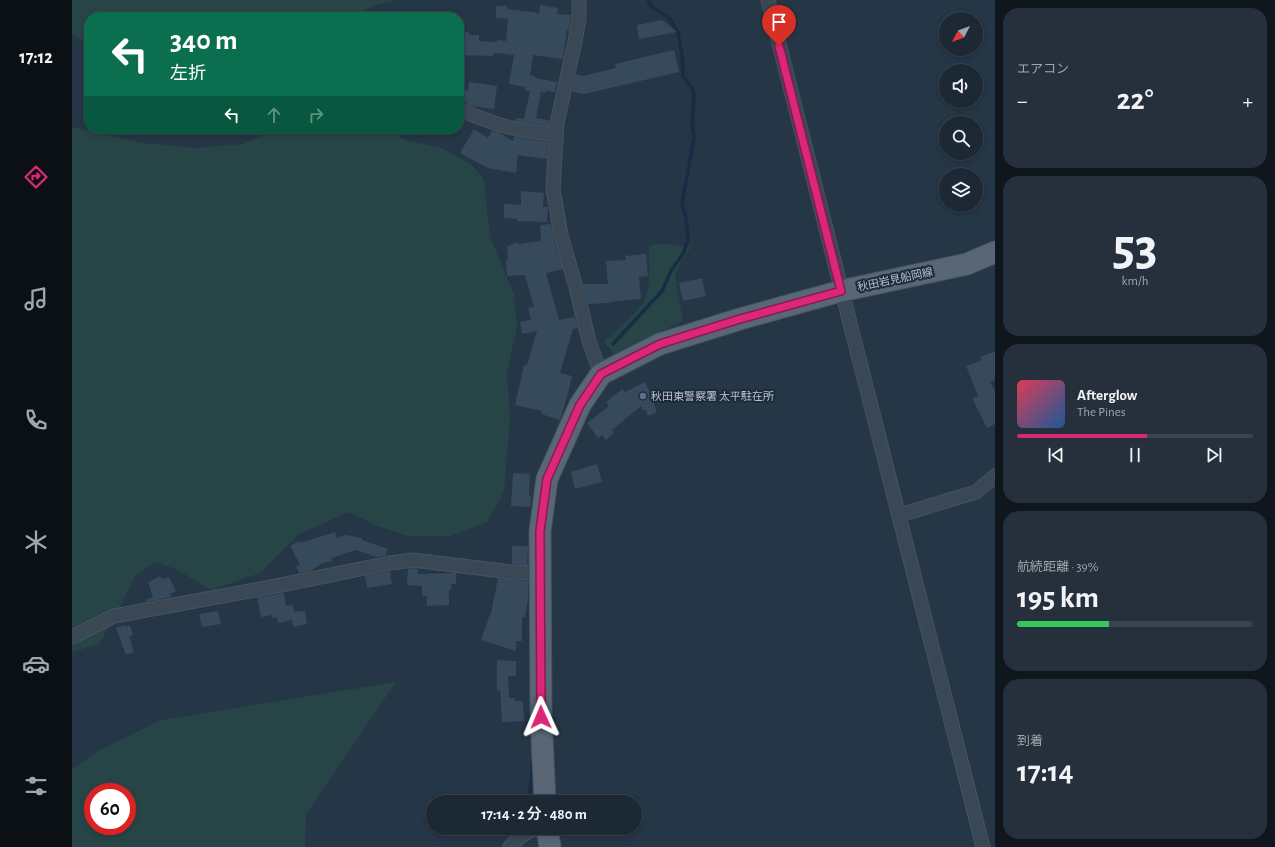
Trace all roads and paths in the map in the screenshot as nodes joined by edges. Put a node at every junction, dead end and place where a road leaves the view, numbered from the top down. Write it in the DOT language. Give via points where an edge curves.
graph roads {
  1 [pos="579,0"];
  2 [pos="768,0"];
  3 [pos="464,112"];
  4 [pos="556,135"];
  5 [pos="995,252"];
  6 [pos="841,291"];
  7 [pos="601,374"];
  8 [pos="995,476"];
  9 [pos="900,515"];
  10 [pos="541,573"];
  11 [pos="72,637"];
  12 [pos="545,795"];
  13 [pos="522,835"];
  14 [pos="548,835"];
  15 [pos="510,847"];
  16 [pos="550,847"];
  17 [pos="983,847"];
  1 -- 4 [label="street" via="579,19"];
  2 -- 6 [label="street"];
  3 -- 4 [label="street" via="505,126"];
  4 -- 7 [label="street" via="553,189 561,235 589,341"];
  5 -- 6 [label="main road, 秋田岩見船岡線" via="967,264"];
  6 -- 7 [label="main road, 秋田岩見船岡線" via="660,344"];
  6 -- 9 [label="street"];
  7 -- 10 [label="main road, 秋田岩見船岡線" via="580,405 547,479 540,531"];
  8 -- 9 [label="street" via="976,492"];
  9 -- 17 [label="street"];
  10 -- 11 [label="street" via="511,572 413,560 390,562 114,616"];
  10 -- 12 [label="main road, 秋田岩見船岡線" via="541,717"];
  13 -- 15 [label="street"];
  14 -- 16 [label="main road"];
}
